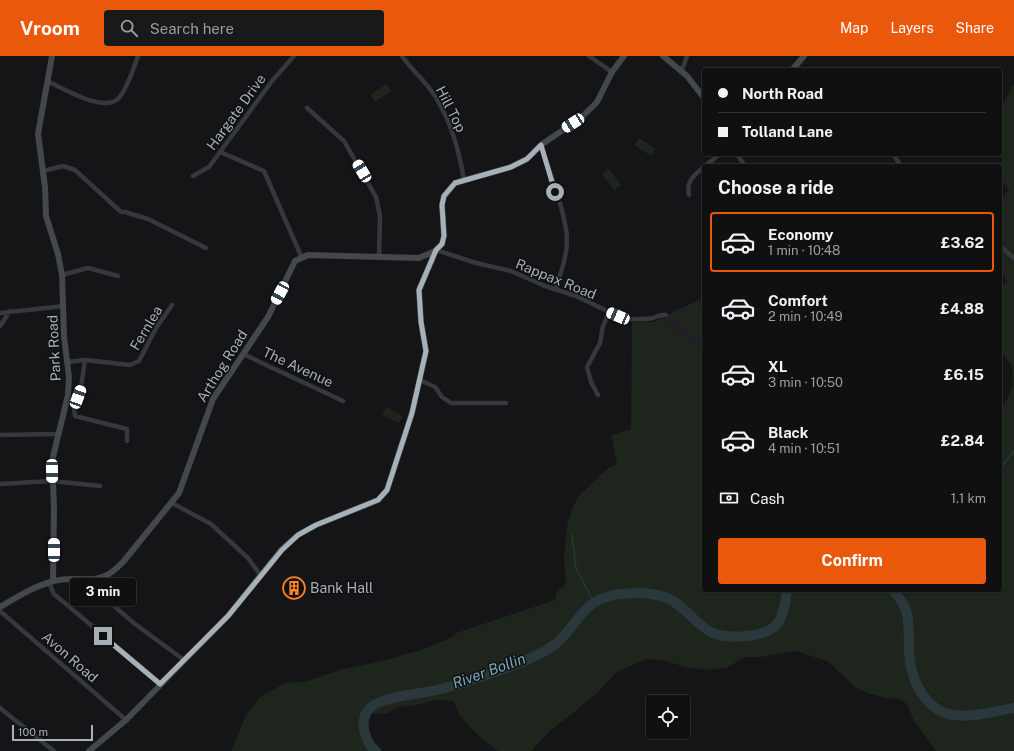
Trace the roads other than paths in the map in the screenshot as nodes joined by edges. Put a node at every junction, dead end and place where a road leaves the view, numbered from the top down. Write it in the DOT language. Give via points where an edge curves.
graph roads {
  1 [pos="52,56"];
  2 [pos="138,56"];
  3 [pos="294,56"];
  4 [pos="402,56"];
  5 [pos="588,56"];
  6 [pos="624,56"];
  7 [pos="664,56"];
  8 [pos="687,56"];
  9 [pos="804,56"];
  10 [pos="794,68"];
  11 [pos="682,70"];
  12 [pos="612,72"];
  13 [pos="47,81"];
  14 [pos="702,95"];
  15 [pos="307,108"];
  16 [pos="541,145"];
  17 [pos="220,152"];
  18 [pos="718,156"];
  19 [pos="708,164"];
  20 [pos="702,168"];
  21 [pos="43,171"];
  22 [pos="193,176"];
  23 [pos="464,180"];
  24 [pos="689,195"];
  25 [pos="206,248"];
  26 [pos="1002,248"];
  27 [pos="436,250"];
  28 [pos="301,256"];
  29 [pos="379,257"];
  30 [pos="1014,258"];
  31 [pos="62,275"];
  32 [pos="118,276"];
  33 [pos="556,290"];
  34 [pos="172,305"];
  35 [pos="64,306"];
  36 [pos="10,311"];
  37 [pos="0,313"];
  38 [pos="609,313"];
  39 [pos="666,315"];
  40 [pos="0,326"];
  41 [pos="243,354"];
  42 [pos="85,360"];
  43 [pos="68,362"];
  44 [pos="420,380"];
  45 [pos="598,395"];
  46 [pos="343,401"];
  47 [pos="506,403"];
  48 [pos="57,434"];
  49 [pos="0,435"];
  50 [pos="127,441"];
  51 [pos="52,480"];
  52 [pos="0,484"];
  53 [pos="100,486"];
  54 [pos="172,503"];
  55 [pos="261,576"];
  56 [pos="87,581"];
  57 [pos="51,582"];
  58 [pos="0,607"];
  59 [pos="0,611"];
  60 [pos="184,660"];
  61 [pos="160,684"];
  62 [pos="0,708"];
  63 [pos="126,720"];
  64 [pos="54,751"];
  65 [pos="90,751"];
  1 -- 13 [label="street, Park Road"];
  2 -- 13 [label="street" via="118,99 107,105 94,102"];
  3 -- 17 [label="street, Hargate Drive" via="272,81"];
  4 -- 23 [label="street, Hill Top" via="430,90 446,120 459,152"];
  5 -- 12 [label="street"];
  6 -- 12 [label="street"];
  7 -- 11 [label="street"];
  8 -- 11 [label="street"];
  9 -- 10 [label="street"];
  11 -- 14 [label="street"];
  12 -- 16 [label="street" via="596,102 582,117"];
  13 -- 21 [label="street, Park Road" via="38,134"];
  15 -- 29 [label="street" via="344,141 376,197 380,216"];
  16 -- 23 [label="street" via="527,159 511,167"];
  16 -- 33 [label="street" via="567,240 566,256"];
  17 -- 22 [label="street, Hargate Drive" via="209,167"];
  17 -- 28 [label="street" via="264,171"];
  18 -- 19 [label="street"];
  20 -- 24 [label="street" via="688,184"];
  21 -- 25 [label="street" via="63,166 75,170 121,212 148,219"];
  21 -- 31 [label="street, Park Road" via="46,216"];
  23 -- 27 [label="street" via="455,183 444,196 444,236 442,244"];
  26 -- 30 [label="street"];
  27 -- 29 [label="street" via="419,258"];
  27 -- 33 [label="street, Rappax Road" via="512,271"];
  27 -- 44 [label="street" via="419,290 426,351"];
  28 -- 29 [label="street"];
  28 -- 41 [label="street, Arthog Road" via="295,260 268,317"];
  31 -- 32 [label="street" via="88,268"];
  31 -- 35 [label="street, Park Road"];
  33 -- 38 [label="street, Rappax Road" via="576,296"];
  34 -- 42 [label="street, Fernlea" via="156,328 139,361 130,365"];
  35 -- 36 [label="street"];
  35 -- 43 [label="street, Park Road" via="64,336"];
  36 -- 37 [label="street"];
  36 -- 40 [label="street"];
  38 -- 39 [label="street, Rappax Road" via="626,320"];
  38 -- 45 [label="street" via="603,326 600,343 587,367"];
  41 -- 46 [label="street, The Avenue"];
  41 -- 54 [label="street, Arthog Road" via="208,409 188,471"];
  42 -- 43 [label="street, Fernlea"];
  42 -- 50 [label="street" via="81,387 74,407 75,416 127,429"];
  43 -- 48 [label="street, Park Road" via="68,395"];
  44 -- 47 [label="street" via="435,387 442,397 451,403"];
  44 -- 55 [label="street" via="387,490 378,500 298,535"];
  48 -- 49 [label="street"];
  48 -- 51 [label="street, Park Road" via="52,461"];
  51 -- 52 [label="street"];
  51 -- 53 [label="street"];
  51 -- 57 [label="street, Park Road" via="54,506"];
  54 -- 55 [label="street" via="211,524 248,558"];
  54 -- 56 [label="street, Arthog Road" via="118,568 106,576"];
  55 -- 60 [label="street" via="228,616"];
  56 -- 57 [label="street, Arthog Road"];
  56 -- 60 [label="street" via="135,624"];
  57 -- 58 [label="street" via="36,587"];
  57 -- 61 [label="street" via="54,594"];
  59 -- 63 [label="street, Avon Road"];
  60 -- 61 [label="street"];
  61 -- 63 [label="street"];
  62 -- 64 [label="street"];
  63 -- 65 [label="street"];
}
